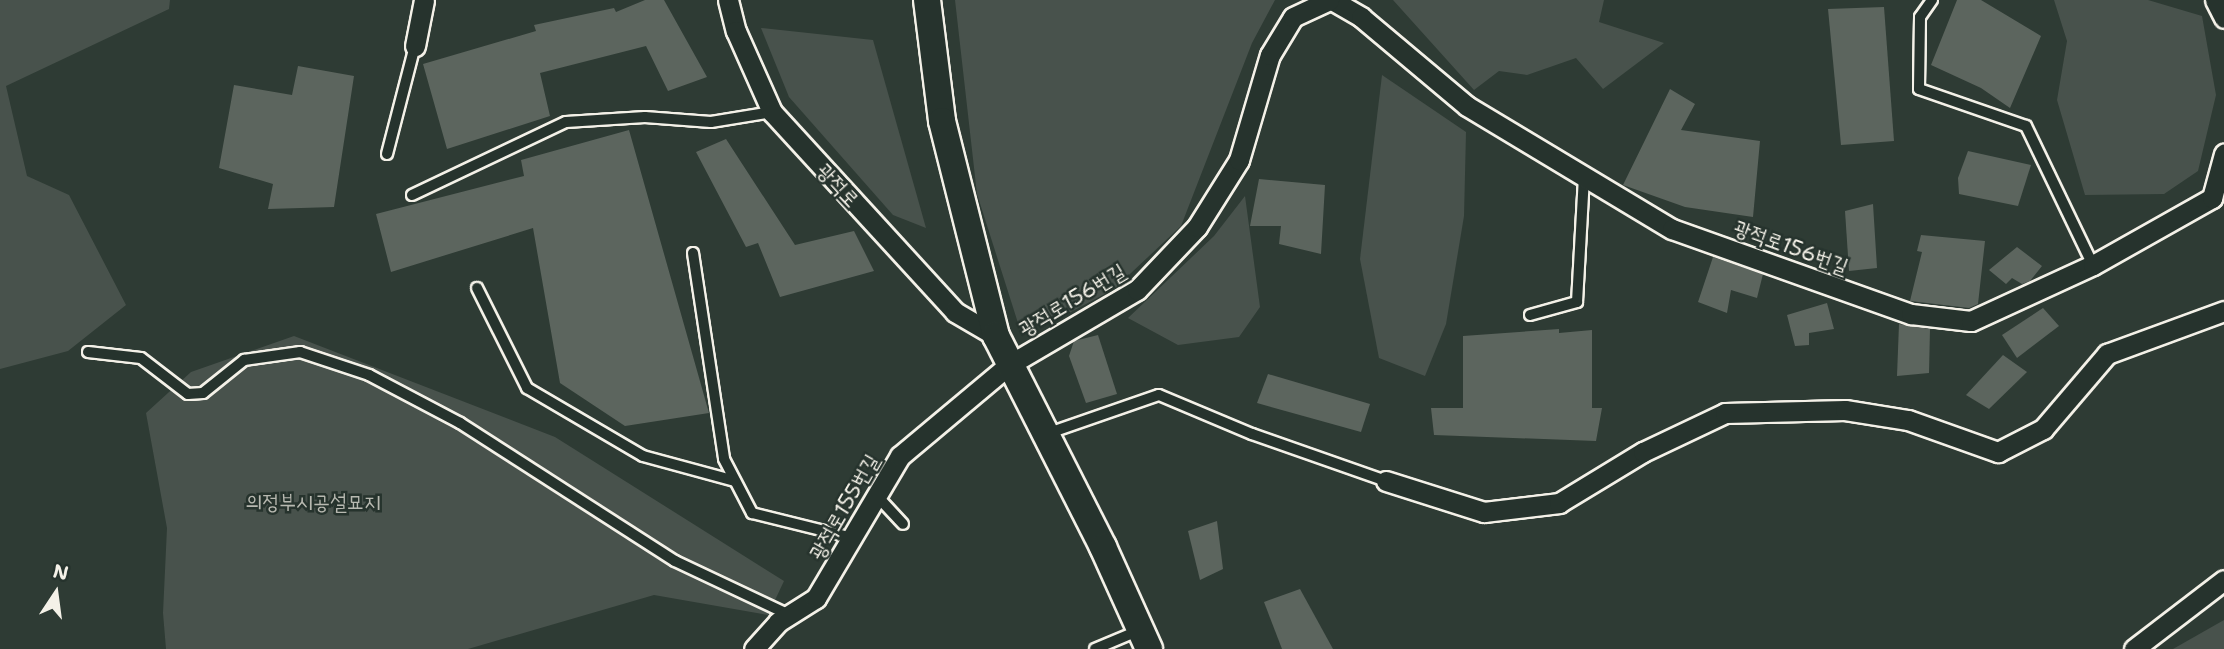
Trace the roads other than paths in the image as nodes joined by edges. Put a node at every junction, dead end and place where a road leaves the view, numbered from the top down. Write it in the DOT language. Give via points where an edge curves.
graph roads {
  1 [pos="425,0"];
  2 [pos="728,0"];
  3 [pos="927,0"];
  4 [pos="1932,0"];
  5 [pos="1341,2"];
  6 [pos="1292,8"];
  7 [pos="415,46"];
  8 [pos="772,112"];
  9 [pos="387,154"];
  10 [pos="2224,154"];
  11 [pos="1584,175"];
  12 [pos="412,195"];
  13 [pos="693,253"];
  14 [pos="2093,265"];
  15 [pos="477,288"];
  16 [pos="2224,311"];
  17 [pos="1530,315"];
  18 [pos="996,336"];
  19 [pos="88,352"];
  20 [pos="1009,365"];
  21 [pos="1044,434"];
  22 [pos="735,481"];
  23 [pos="1386,481"];
  24 [pos="877,496"];
  25 [pos="903,524"];
  26 [pos="853,538"];
  27 [pos="2224,580"];
  28 [pos="789,615"];
  29 [pos="1145,640"];
  30 [pos="754,649"];
  31 [pos="1095,649"];
  32 [pos="2134,649"];
  1 -- 7 [label="street"];
  2 -- 8 [label="street, 광적로" via="736,32"];
  3 -- 18 [label="main road" via="942,121"];
  4 -- 14 [label="lane" via="1920,17 1919,89 2025,126"];
  5 -- 6 [label="street, 광적로156번길"];
  5 -- 11 [label="street, 광적로156번길" via="1467,106"];
  6 -- 20 [label="street, 광적로156번길" via="1269,55 1239,160 1198,227 1137,290"];
  7 -- 9 [label="lane"];
  8 -- 12 [label="lane" via="711,122 645,117 566,122"];
  8 -- 18 [label="street, 광적로" via="955,312"];
  10 -- 14 [label="street, 광적로156번길" via="2212,198"];
  11 -- 14 [label="street, 광적로156번길" via="1672,229 1910,314 1971,321"];
  11 -- 17 [label="lane" via="1577,302"];
  13 -- 22 [label="lane" via="724,459"];
  15 -- 22 [label="lane" via="527,388 643,456"];
  16 -- 23 [label="street" via="2107,354 2043,429 1998,452 1908,420 1844,410 1725,413 1643,452 1559,503 1484,512"];
  18 -- 20 [label="main road"];
  19 -- 28 [label="lane" via="141,358 188,394 203,393 244,360 300,352 369,375 460,423 675,561"];
  20 -- 21 [label="main road"];
  20 -- 24 [label="street, 광적로155번길" via="900,456"];
  21 -- 23 [label="lane" via="1159,395 1252,435"];
  21 -- 29 [label="main road"];
  22 -- 26 [label="lane" via="752,513"];
  24 -- 25 [label="lane"];
  24 -- 26 [label="street, 광적로155번길"];
  26 -- 28 [label="street, 광적로155번길" via="816,598"];
  27 -- 32 [label="street"];
  28 -- 30 [label="street, 광적로155번길"];
  29 -- 31 [label="lane"];
}
